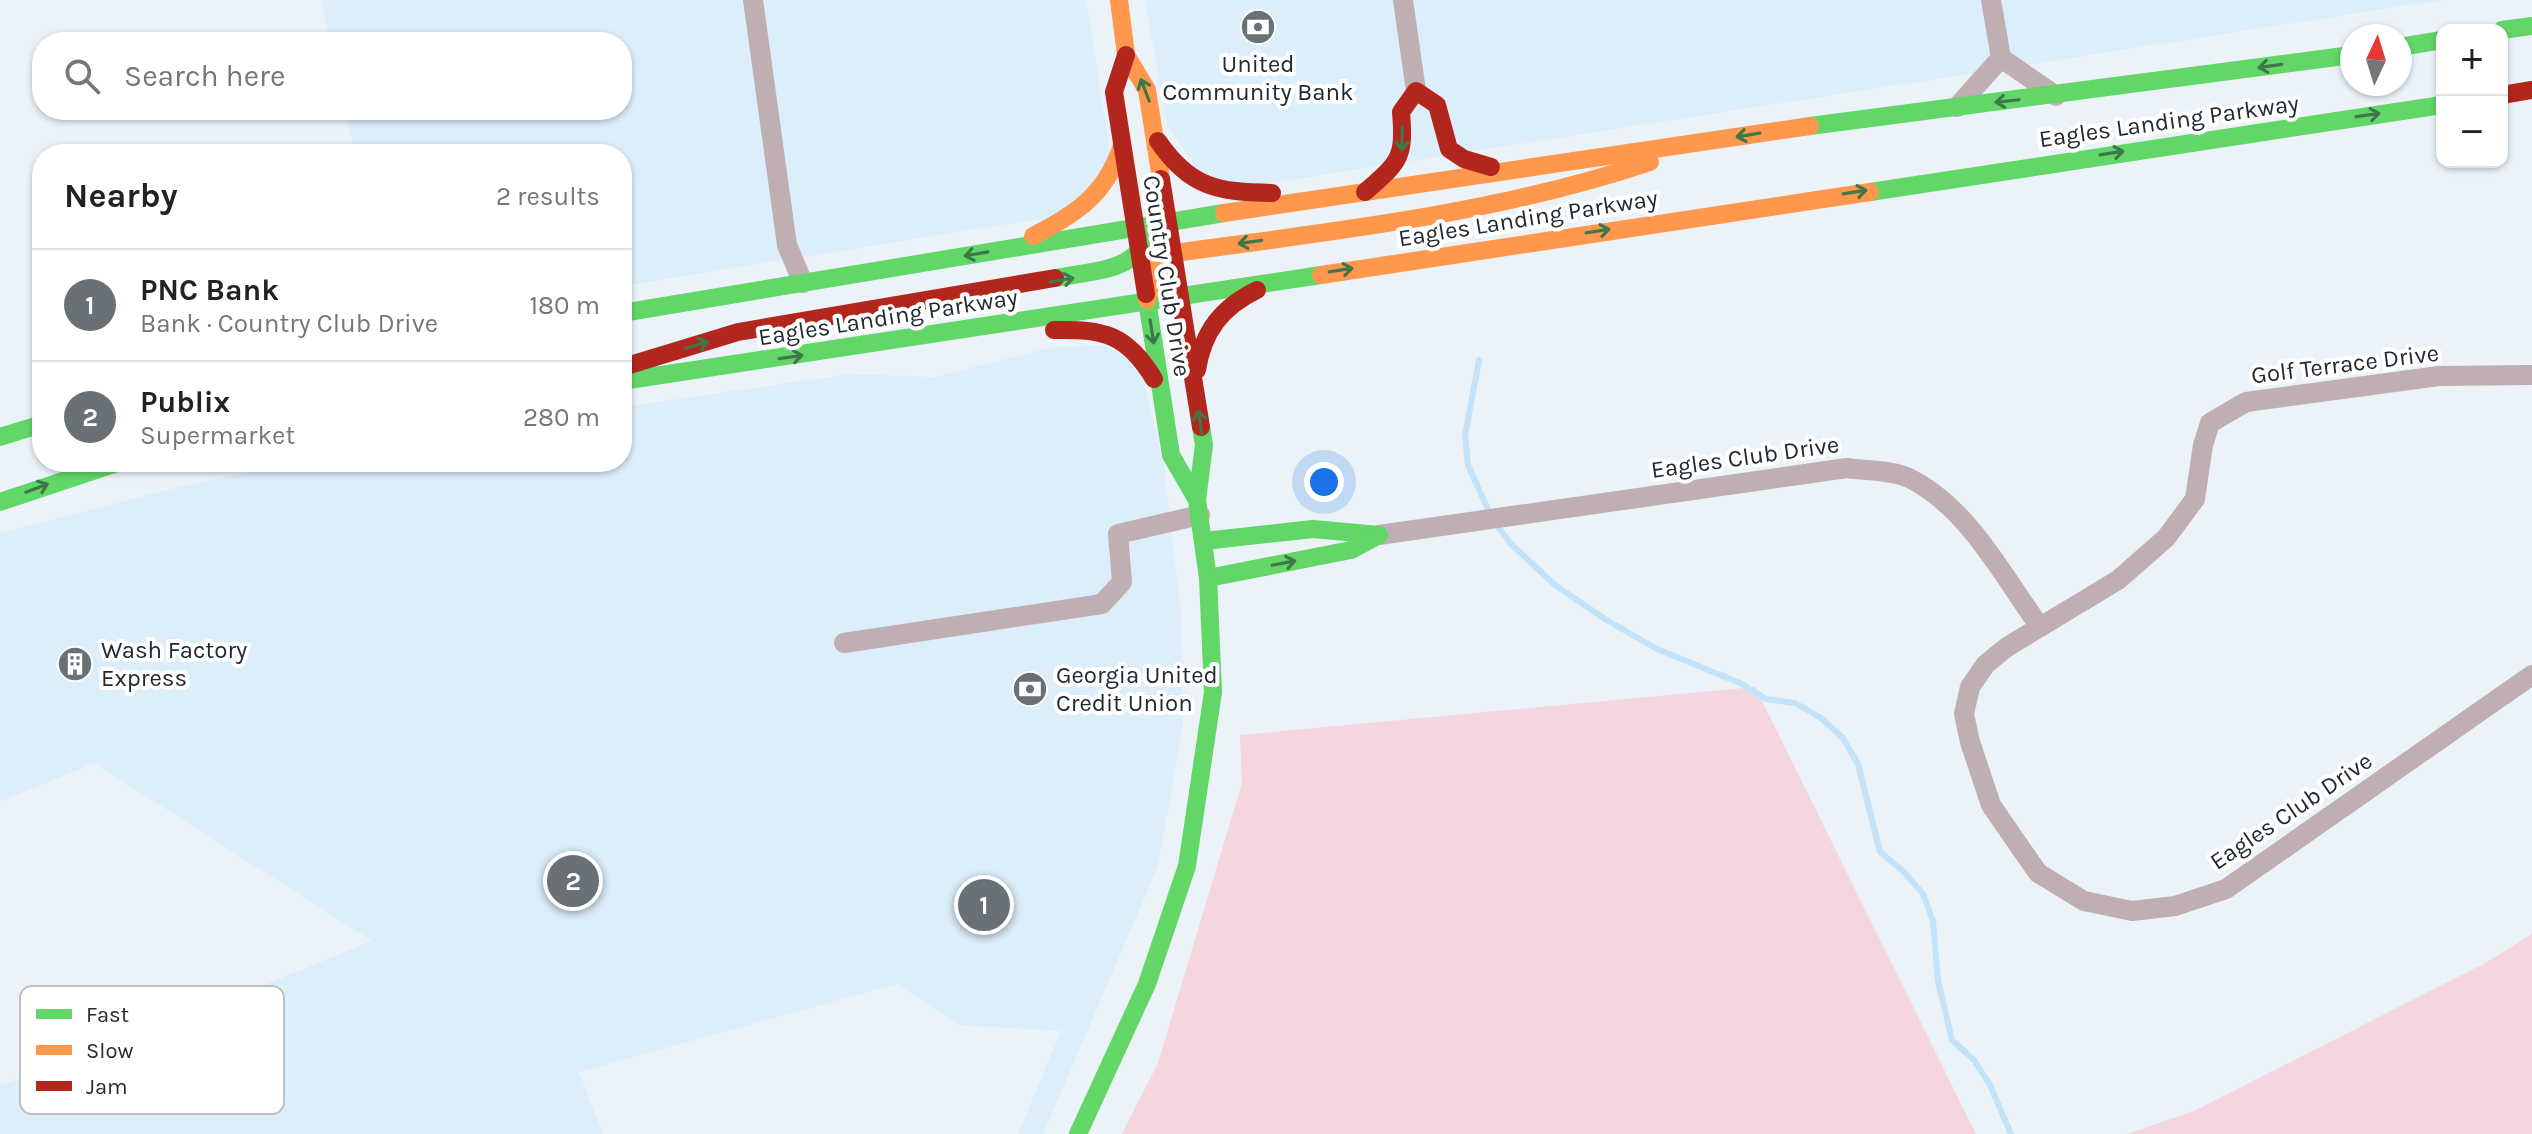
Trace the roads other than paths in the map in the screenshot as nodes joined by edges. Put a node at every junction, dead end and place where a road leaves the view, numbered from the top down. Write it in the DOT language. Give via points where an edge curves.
graph roads {
  1 [pos="753,0"];
  2 [pos="1119,0"];
  3 [pos="1403,0"];
  4 [pos="1991,0"];
  5 [pos="2532,26"];
  6 [pos="2508,29"];
  7 [pos="2436,41"];
  8 [pos="2412,45"];
  9 [pos="1126,55"];
  10 [pos="2340,57"];
  11 [pos="2001,58"];
  12 [pos="2532,90"];
  13 [pos="1416,91"];
  14 [pos="2508,94"];
  15 [pos="2056,96"];
  16 [pos="2436,106"];
  17 [pos="2508,106"];
  18 [pos="2532,106"];
  19 [pos="1957,107"];
  20 [pos="1155,136"];
  21 [pos="1708,141"];
  22 [pos="1122,144"];
  23 [pos="1507,171"];
  24 [pos="1367,192"];
  25 [pos="1169,221"];
  26 [pos="1135,226"];
  27 [pos="1010,248"];
  28 [pos="1174,253"];
  29 [pos="1140,255"];
  30 [pos="1285,279"];
  31 [pos="803,283"];
  32 [pos="1181,294"];
  33 [pos="1147,300"];
  34 [pos="632,311"];
  35 [pos="937,335"];
  36 [pos="632,365"];
  37 [pos="2532,375"];
  38 [pos="632,380"];
  39 [pos="1196,391"];
  40 [pos="1162,395"];
  41 [pos="32,427"];
  42 [pos="0,437"];
  43 [pos="90,472"];
  44 [pos="0,502"];
  45 [pos="1199,508"];
  46 [pos="1379,535"];
  47 [pos="1204,541"];
  48 [pos="1208,578"];
  49 [pos="2040,627"];
  50 [pos="844,643"];
  51 [pos="2532,675"];
  52 [pos="1078,1134"];
  1 -- 31 [label="street" via="787,245"];
  2 -- 9 [label="main road, Country Club Drive"];
  3 -- 13 [label="street"];
  4 -- 11 [label="street"];
  5 -- 6 [label="main road"];
  7 -- 8 [label="main road"];
  20 -- 9 [label="main road, Country Club Drive, one-way" via="1147,90"];
  9 -- 22 [label="main road, Country Club Drive" via="1114,92"];
  10 -- 15 [label="main road, Eagles Landing Parkway, one-way"];
  11 -- 15 [label="street"];
  11 -- 19 [label="street"];
  12 -- 14 [label="main road"];
  13 -- 23 [label="main road" via="1437,105 1443,144 1457,159"];
  13 -- 24 [label="main road, one-way" via="1401,112 1404,145 1398,163"];
  15 -- 19 [label="main road, Eagles Landing Parkway, one-way"];
  30 -- 16 [label="main road, Eagles Landing Parkway, one-way"];
  17 -- 18 [label="main road"];
  19 -- 21 [label="main road, Eagles Landing Parkway, one-way"];
  20 -- 24 [label="main road" via="1175,168 1202,186 1222,191"];
  20 -- 25 [label="main road, Country Club Drive"];
  21 -- 23 [label="main road, Eagles Landing Parkway"];
  21 -- 28 [label="main road, one-way" via="1607,178 1501,204"];
  22 -- 26 [label="main road, Country Club Drive"];
  22 -- 27 [label="main road" via="1115,169 1094,203"];
  23 -- 24 [label="main road, Eagles Landing Parkway"];
  24 -- 25 [label="main road, Eagles Landing Parkway"];
  25 -- 26 [label="main road, Eagles Landing Parkway"];
  25 -- 28 [label="main road, Country Club Drive"];
  25 -- 29 [label="main road"];
  26 -- 27 [label="main road, Eagles Landing Parkway"];
  26 -- 29 [label="main road, Country Club Drive"];
  27 -- 31 [label="main road, Eagles Landing Parkway, one-way"];
  28 -- 32 [label="main road, Country Club Drive"];
  28 -- 33 [label="main road" via="1158,262"];
  29 -- 33 [label="main road, Country Club Drive"];
  36 -- 29 [label="main road, one-way" via="738,332 1082,276 1120,267"];
  30 -- 32 [label="main road, Eagles Landing Parkway"];
  30 -- 39 [label="main road" via="1226,306 1209,328 1199,356"];
  31 -- 34 [label="main road, Eagles Landing Parkway"];
  32 -- 33 [label="main road, Eagles Landing Parkway"];
  32 -- 39 [label="main road, Country Club Drive"];
  33 -- 35 [label="main road, Eagles Landing Parkway"];
  33 -- 40 [label="main road, Country Club Drive, one-way"];
  38 -- 35 [label="main road, Eagles Landing Parkway, one-way"];
  35 -- 40 [label="main road" via="1101,331 1132,346"];
  37 -- 49 [label="street, Golf Terrace Drive" via="2439,376 2246,402 2210,423 2195,499 2166,538 2118,580"];
  45 -- 39 [label="main road, Country Club Drive, one-way" via="1204,445"];
  40 -- 45 [label="main road, Country Club Drive" via="1171,455"];
  41 -- 42 [label="main road"];
  44 -- 43 [label="main road, one-way"];
  45 -- 47 [label="main road, Country Club Drive"];
  45 -- 50 [label="street" via="1118,534 1122,582 1102,604"];
  46 -- 47 [label="main road" via="1345,528 1286,529"];
  48 -- 46 [label="main road, one-way" via="1351,550"];
  46 -- 49 [label="street, Eagles Club Drive" via="1847,468 1907,477 1943,502 1968,527"];
  47 -- 48 [label="main road, Country Club Drive"];
  48 -- 52 [label="main road, Country Club Drive" via="1213,692 1187,866 1147,984"];
  49 -- 51 [label="street, Eagles Club Drive" via="1986,664 1970,687 1964,714 1970,742 1991,805 2038,873 2084,901 2132,911 2175,906 2226,889"];
}
